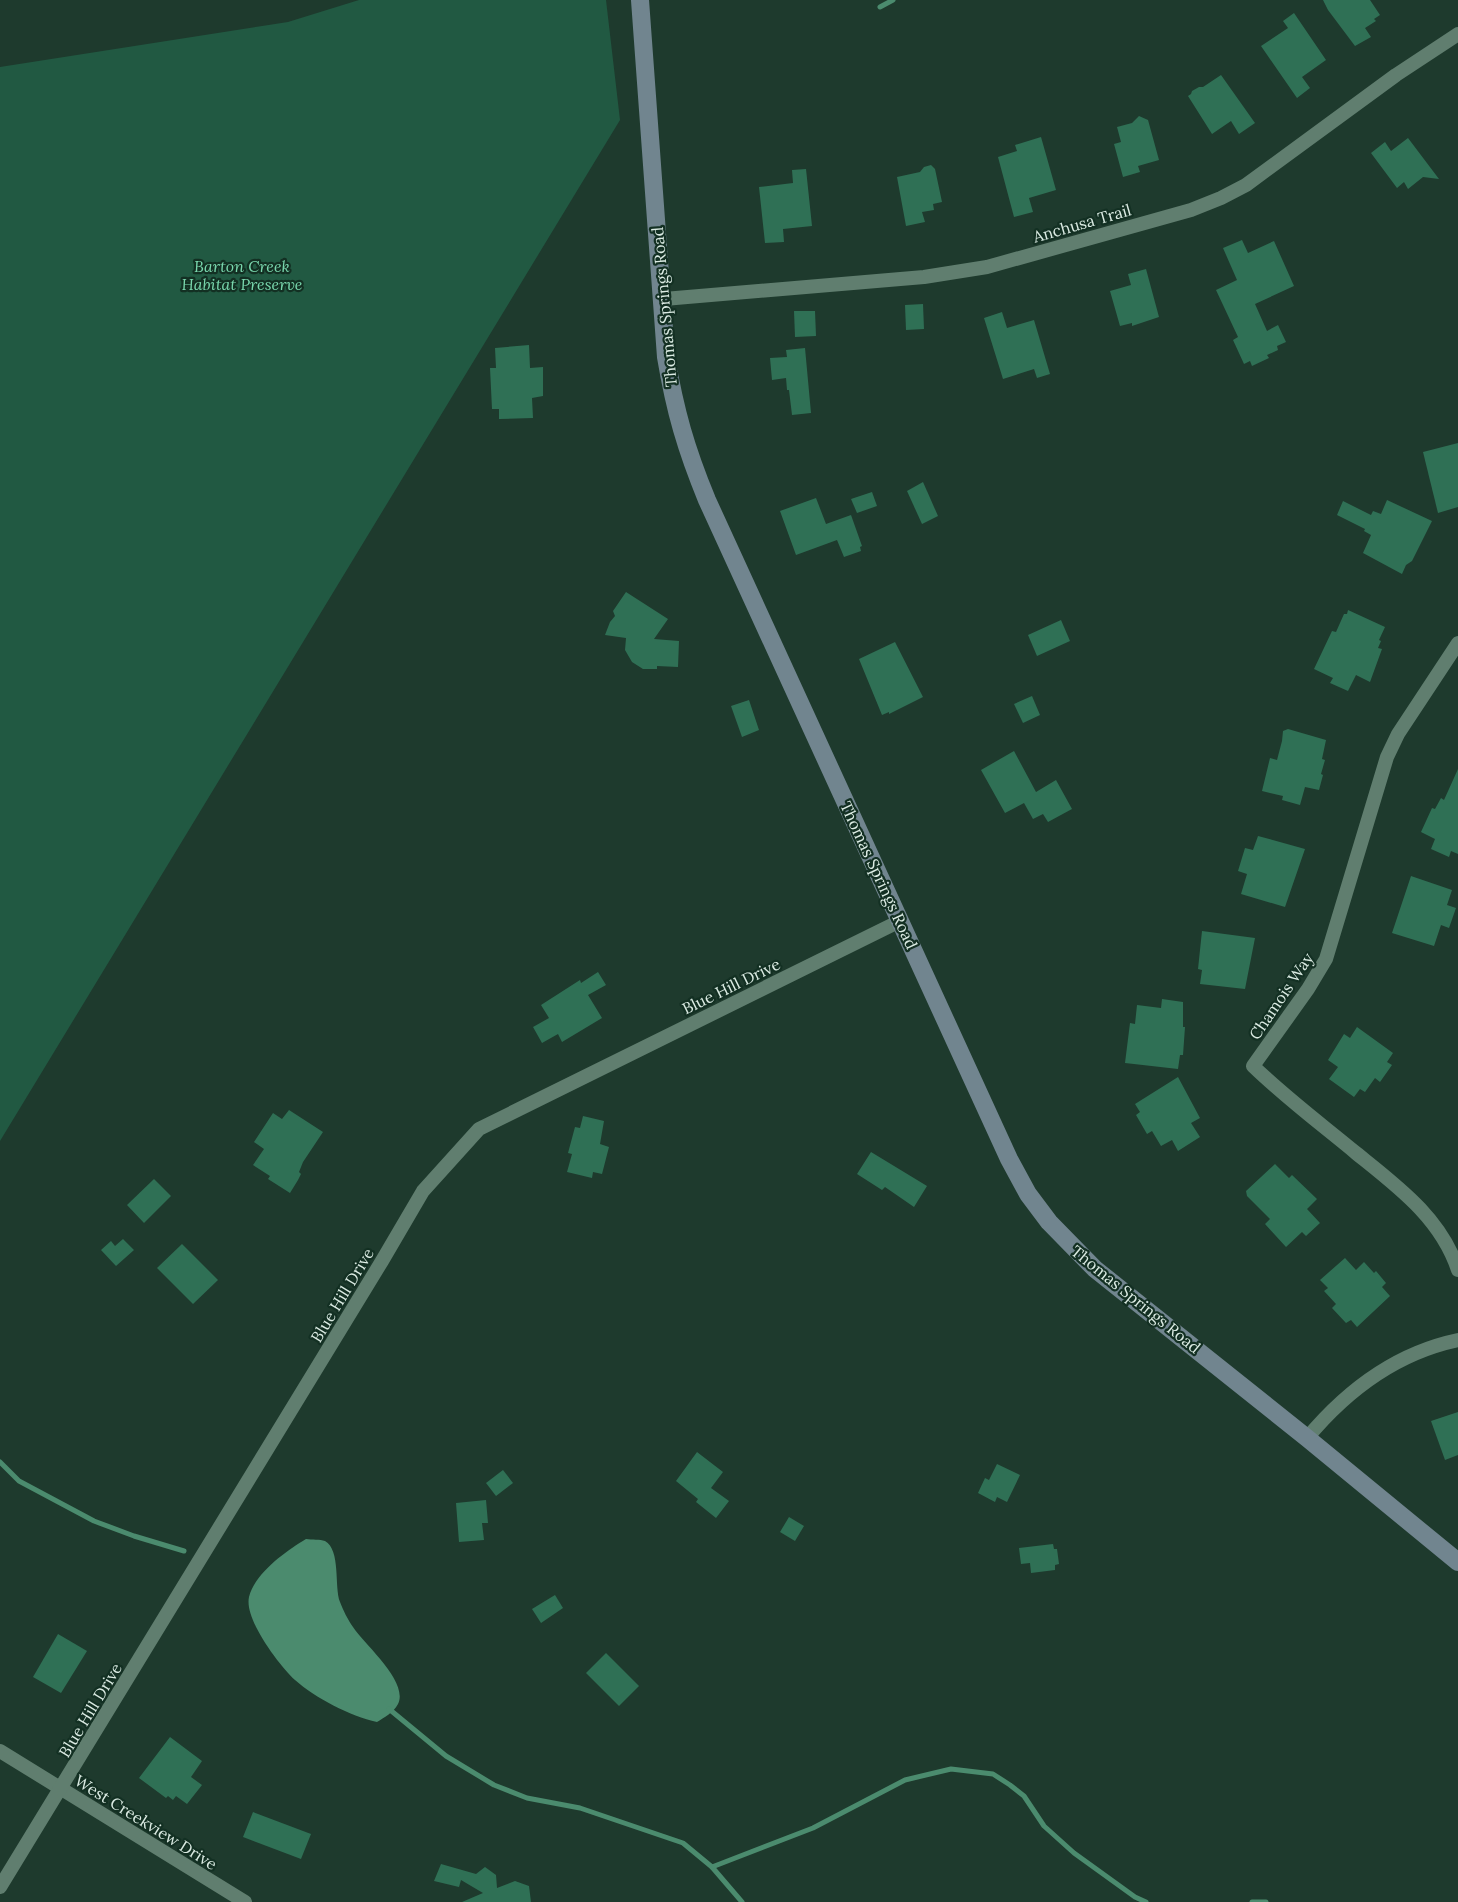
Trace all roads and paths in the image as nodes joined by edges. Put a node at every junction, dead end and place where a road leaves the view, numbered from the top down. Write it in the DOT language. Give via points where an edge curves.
graph roads {
  1 [pos="640,0"];
  2 [pos="1458,34"];
  3 [pos="664,298"];
  4 [pos="1458,643"];
  5 [pos="900,921"];
  6 [pos="1458,1270"];
  7 [pos="1458,1340"];
  8 [pos="1307,1438"];
  9 [pos="1458,1562"];
  10 [pos="0,1751"];
  11 [pos="62,1788"];
  12 [pos="0,1887"];
  13 [pos="245,1902"];
  1 -- 3 [label="street, Thomas Springs Road"];
  2 -- 3 [label="street, Anchusa Trail" via="1246,185 1191,210 963,272"];
  3 -- 5 [label="street, Thomas Springs Road" via="666,357 686,448"];
  4 -- 6 [label="street, Chamois Way" via="1387,757 1326,959 1253,1066 1404,1191 1437,1228"];
  5 -- 8 [label="street, Thomas Springs Road" via="1004,1149 1048,1222 1095,1269"];
  5 -- 11 [label="street, Blue Hill Drive" via="479,1129 423,1191"];
  7 -- 8 [label="street" via="1416,1352 1373,1376 1348,1395"];
  8 -- 9 [label="street, Thomas Springs Road"];
  10 -- 11 [label="street, West Creekview Drive"];
  11 -- 12 [label="street, Blue Hill Drive"];
  11 -- 13 [label="street, West Creekview Drive"];
}
